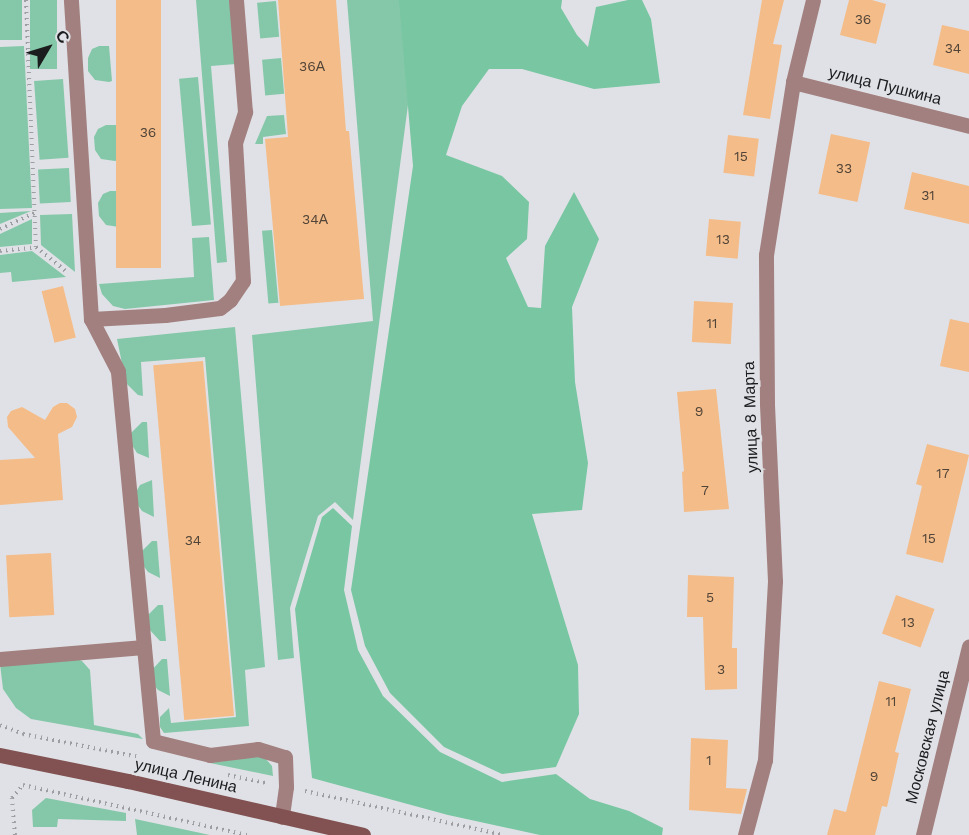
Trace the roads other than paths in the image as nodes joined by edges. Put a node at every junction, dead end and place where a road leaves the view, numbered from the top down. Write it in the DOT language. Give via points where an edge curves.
graph roads {
  1 [pos="71,0"];
  2 [pos="236,0"];
  3 [pos="813,0"];
  4 [pos="793,82"];
  5 [pos="969,126"];
  6 [pos="91,319"];
  7 [pos="144,646"];
  8 [pos="969,647"];
  9 [pos="0,659"];
  10 [pos="0,755"];
  11 [pos="282,817"];
  12 [pos="363,835"];
  13 [pos="745,835"];
  14 [pos="923,835"];
  1 -- 6 [label="street"];
  2 -- 6 [label="street" via="246,112 235,143 243,281 220,308"];
  3 -- 4 [label="street, улица 8 Марта"];
  4 -- 5 [label="street, улица Пушкина"];
  4 -- 13 [label="street, улица 8 Марта" via="766,255 775,581 765,760"];
  6 -- 7 [label="street" via="118,371"];
  7 -- 9 [label="street"];
  7 -- 11 [label="street" via="153,741 210,755 258,749 285,757"];
  8 -- 14 [label="street, Московская улица"];
  10 -- 11 [label="main road, улица Ленина"];
  11 -- 12 [label="main road, улица Ленина"];
}
